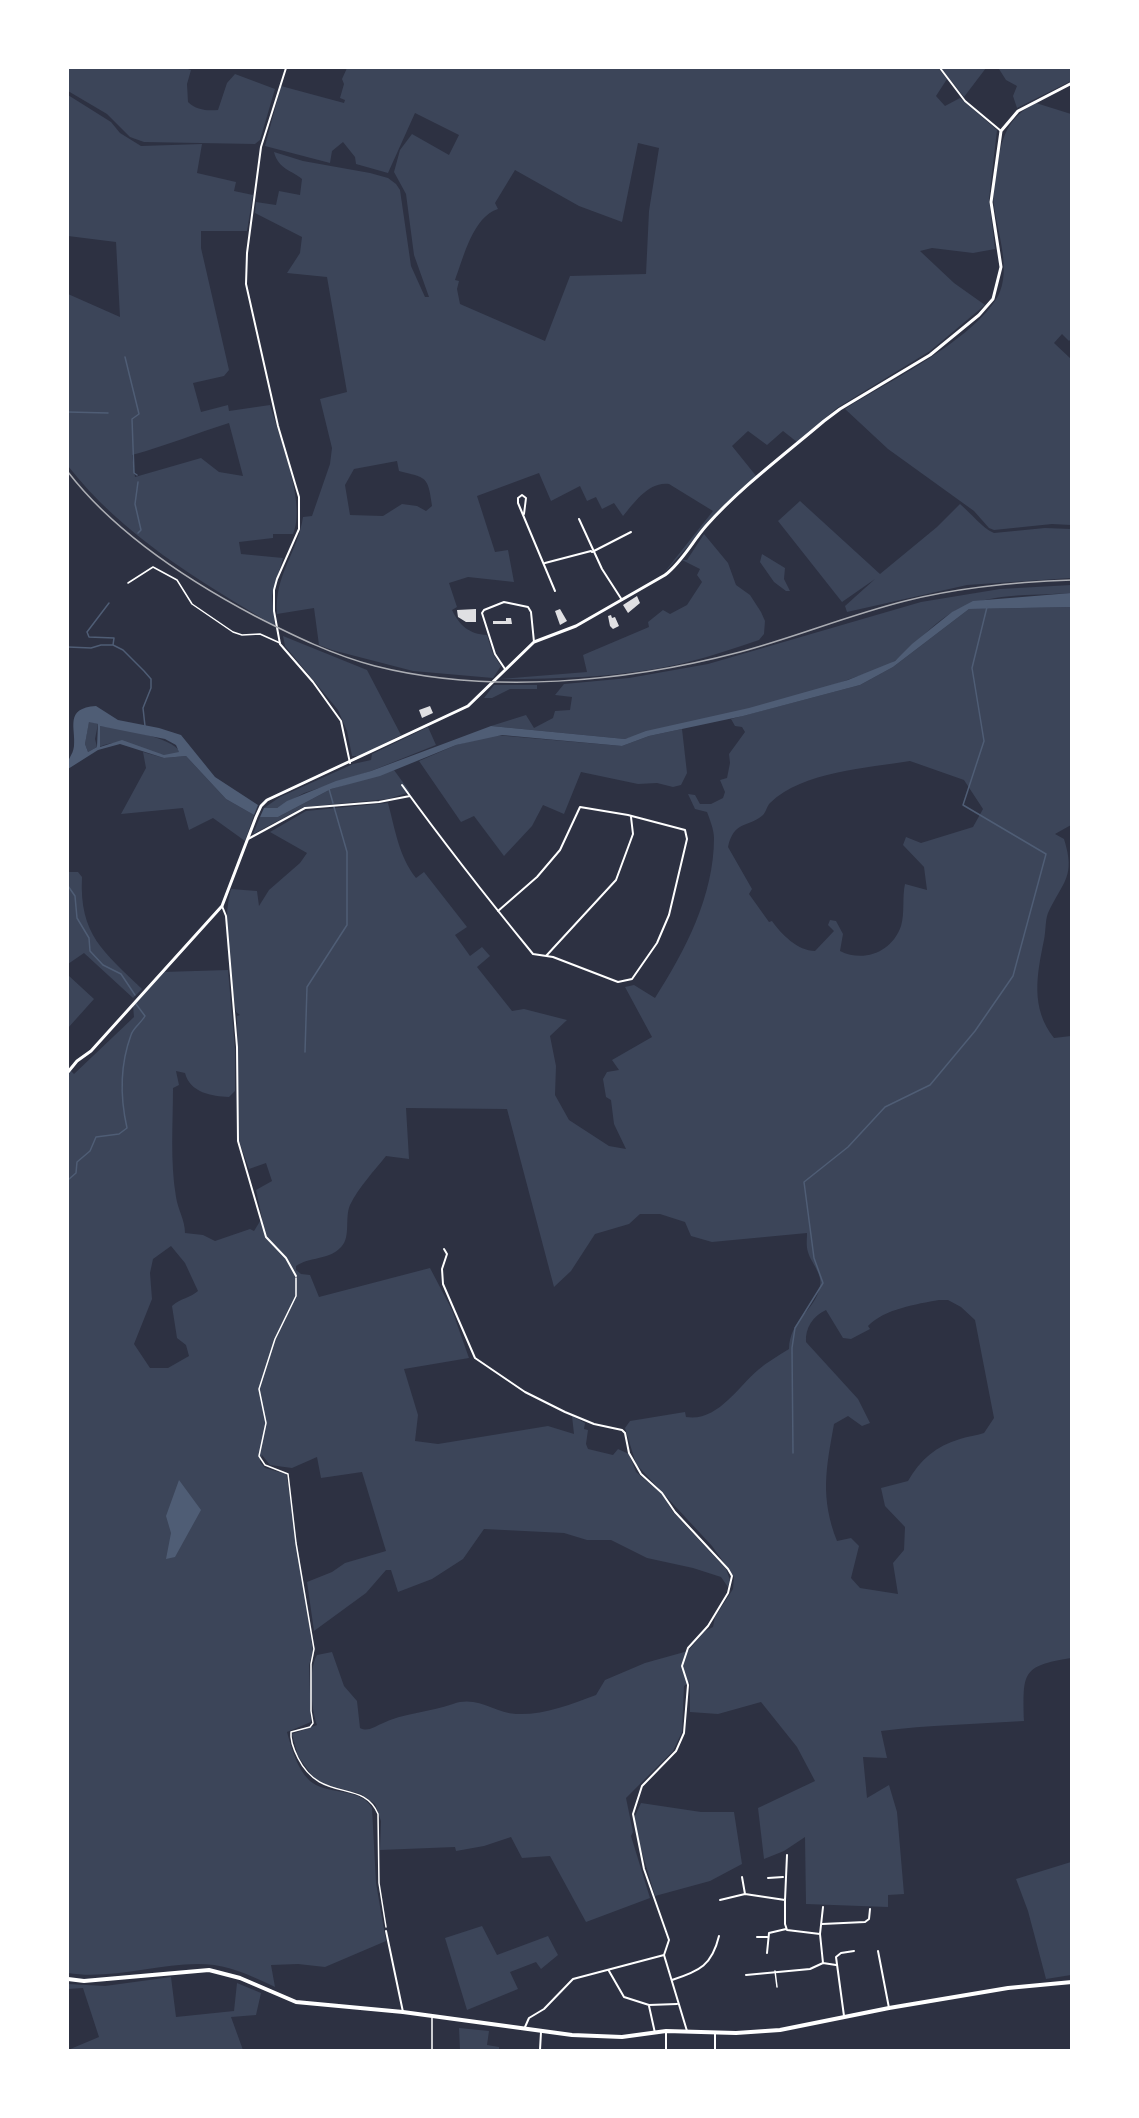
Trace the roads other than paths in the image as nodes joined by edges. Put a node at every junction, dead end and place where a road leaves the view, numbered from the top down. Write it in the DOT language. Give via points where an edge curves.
graph roads {
  1 [pos="286,68"];
  2 [pos="940,68"];
  3 [pos="1071,83"];
  4 [pos="1001,131"];
  5 [pos="524,514"];
  6 [pos="579,519"];
  7 [pos="631,532"];
  8 [pos="592,551"];
  9 [pos="545,563"];
  10 [pos="128,584"];
  11 [pos="555,591"];
  12 [pos="622,600"];
  13 [pos="534,642"];
  14 [pos="280,644"];
  15 [pos="505,669"];
  16 [pos="350,763"];
  17 [pos="402,785"];
  18 [pos="410,796"];
  19 [pos="631,817"];
  20 [pos="248,839"];
  21 [pos="222,906"];
  22 [pos="498,911"];
  23 [pos="546,956"];
  24 [pos="68,1072"];
  25 [pos="444,1249"];
  26 [pos="296,1276"];
  27 [pos="787,1855"];
  28 [pos="742,1877"];
  29 [pos="784,1877"];
  30 [pos="768,1878"];
  31 [pos="745,1894"];
  32 [pos="720,1900"];
  33 [pos="785,1900"];
  34 [pos="823,1907"];
  35 [pos="870,1909"];
  36 [pos="822,1924"];
  37 [pos="786,1929"];
  38 [pos="386,1931"];
  39 [pos="820,1934"];
  40 [pos="719,1936"];
  41 [pos="757,1937"];
  42 [pos="767,1937"];
  43 [pos="878,1951"];
  44 [pos="854,1952"];
  45 [pos="767,1953"];
  46 [pos="664,1955"];
  47 [pos="823,1963"];
  48 [pos="836,1965"];
  49 [pos="609,1970"];
  50 [pos="775,1971"];
  51 [pos="746,1975"];
  52 [pos="68,1979"];
  53 [pos="672,1980"];
  54 [pos="1071,1982"];
  55 [pos="777,1987"];
  56 [pos="677,2004"];
  57 [pos="649,2005"];
  58 [pos="889,2008"];
  59 [pos="404,2012"];
  60 [pos="432,2016"];
  61 [pos="844,2016"];
  62 [pos="524,2028"];
  63 [pos="541,2031"];
  64 [pos="666,2031"];
  65 [pos="687,2031"];
  66 [pos="655,2032"];
  67 [pos="715,2032"];
  68 [pos="432,2050"];
  69 [pos="540,2050"];
  70 [pos="666,2050"];
  71 [pos="715,2050"];
  1 -- 14 [label="street" via="261,147 246,284 278,426 299,497 299,529 274,591"];
  2 -- 4 [label="street" via="965,101"];
  3 -- 4 [label="street" via="1018,111"];
  4 -- 12 [label="street" via="991,202 1001,267 993,299 930,355 824,421 726,507 674,568"];
  5 -- 5 [label="street" via="518,501 520,495 526,498"];
  5 -- 9 [label="street"];
  6 -- 8 [label="street"];
  7 -- 8 [label="street"];
  8 -- 9 [label="street"];
  8 -- 12 [label="street"];
  9 -- 11 [label="street"];
  10 -- 14 [label="lane" via="153,567 161,569 186,590 192,604 233,632 260,634"];
  12 -- 13 [label="street" via="576,626"];
  13 -- 15 [label="street"];
  13 -- 15 [label="street" via="528,608 504,602 484,610 495,654"];
  14 -- 16 [label="street" via="341,721"];
  15 -- 16 [label="street" via="468,706"];
  16 -- 20 [label="street" via="267,800"];
  17 -- 18 [label="street"];
  18 -- 20 [label="street" via="306,808"];
  18 -- 22 [label="street"];
  19 -- 22 [label="street" via="580,807 560,850 537,877"];
  19 -- 23 [label="street" via="633,834 616,879"];
  19 -- 23 [label="street" via="680,826 687,839 669,915 657,943 632,979 618,982"];
  20 -- 21 [label="street"];
  21 -- 24 [label="street"];
  21 -- 26 [label="street" via="237,1047 238,1141 266,1238 286,1258"];
  22 -- 23 [label="street" via="533,954"];
  25 -- 46 [label="street" via="447,1254 443,1284 471,1354 525,1392 594,1424 622,1430 641,1474 662,1493 732,1576 728,1593 708,1626 688,1648 682,1666 688,1685 684,1733 676,1751 642,1786 633,1814 644,1869 669,1940"];
  27 -- 29 [label="street"];
  28 -- 31 [label="street"];
  29 -- 30 [label="street"];
  29 -- 33 [label="street"];
  31 -- 32 [label="street"];
  31 -- 33 [label="street"];
  33 -- 37 [label="street"];
  34 -- 36 [label="street"];
  35 -- 36 [label="street" via="865,1922"];
  36 -- 39 [label="street"];
  37 -- 39 [label="street"];
  37 -- 42 [label="street" via="771,1932"];
  38 -- 59 [label="street"];
  39 -- 47 [label="street"];
  40 -- 53 [label="street" via="714,1955 694,1972"];
  41 -- 42 [label="street"];
  42 -- 45 [label="street"];
  43 -- 58 [label="street"];
  44 -- 48 [label="street" via="838,1954"];
  46 -- 49 [label="street"];
  46 -- 53 [label="street"];
  47 -- 48 [label="street"];
  47 -- 50 [label="street" via="810,1969"];
  48 -- 61 [label="street"];
  49 -- 57 [label="street" via="624,1997"];
  49 -- 62 [label="street" via="573,1979 544,2009 529,2018"];
  50 -- 51 [label="street"];
  50 -- 55 [label="lane"];
  52 -- 59 [label="main road" via="84,1981 209,1970 240,1978 296,2002"];
  53 -- 56 [label="street"];
  54 -- 58 [label="main road"];
  56 -- 57 [label="street"];
  56 -- 65 [label="street"];
  57 -- 66 [label="street"];
  58 -- 61 [label="main road"];
  59 -- 60 [label="main road"];
  60 -- 62 [label="main road"];
  60 -- 68 [label="lane"];
  61 -- 67 [label="main road" via="780,2030"];
  62 -- 63 [label="main road"];
  63 -- 66 [label="main road" via="604,2037"];
  63 -- 69 [label="street"];
  64 -- 65 [label="main road"];
  64 -- 66 [label="main road"];
  64 -- 70 [label="street"];
  65 -- 67 [label="main road"];
  67 -- 71 [label="street"];
}
